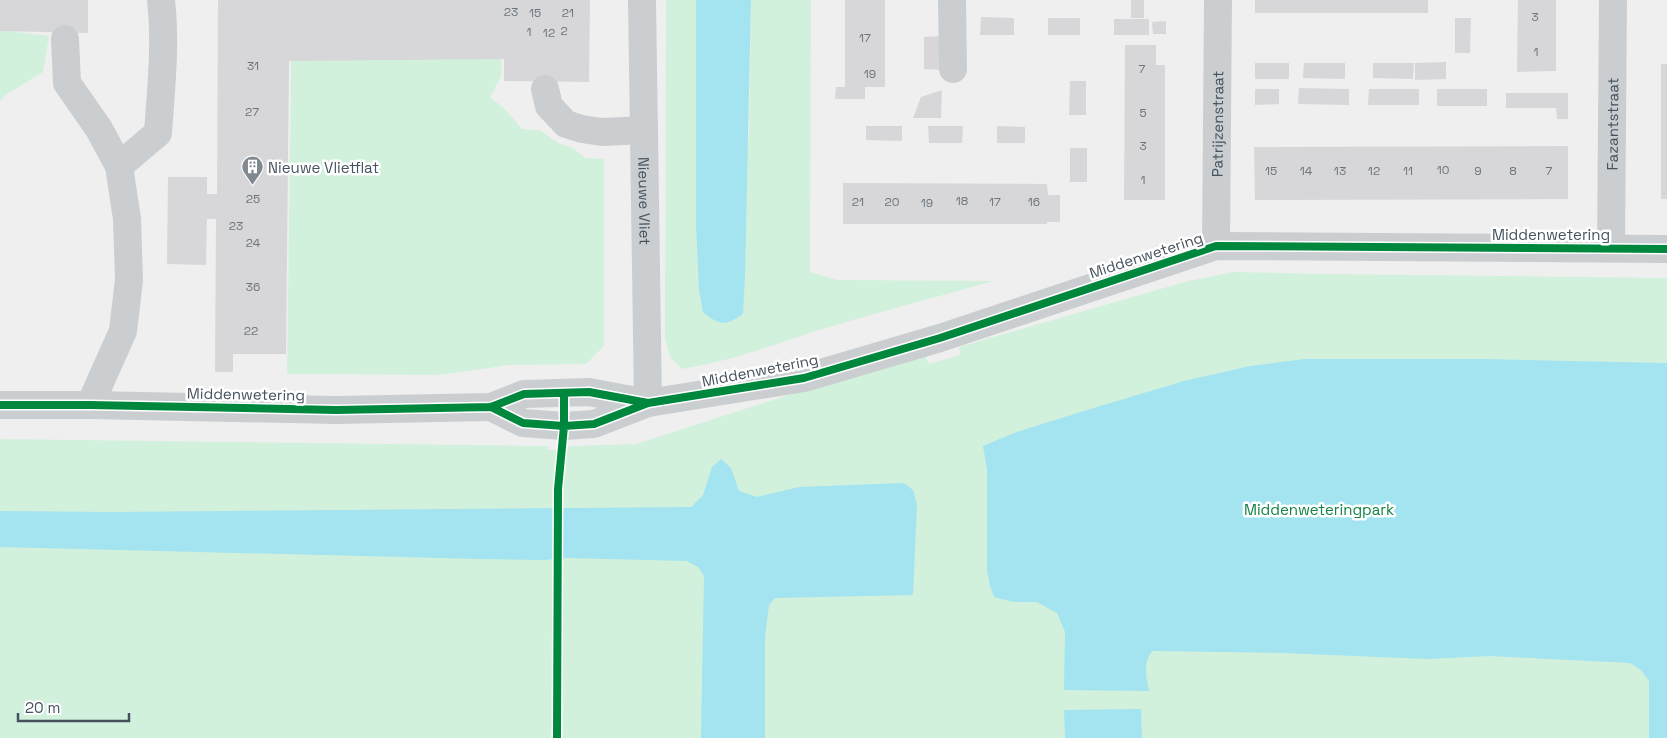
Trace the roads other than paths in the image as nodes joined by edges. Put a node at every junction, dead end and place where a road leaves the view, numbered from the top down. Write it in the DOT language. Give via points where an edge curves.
graph roads {
  1 [pos="161,0"];
  2 [pos="642,0"];
  3 [pos="952,0"];
  4 [pos="1218,0"];
  5 [pos="1613,0"];
  6 [pos="65,39"];
  7 [pos="953,69"];
  8 [pos="545,89"];
  9 [pos="644,130"];
  10 [pos="119,166"];
  11 [pos="1216,246"];
  12 [pos="1611,248"];
  13 [pos="1667,249"];
  14 [pos="648,404"];
  15 [pos="0,405"];
  16 [pos="90,405"];
  1 -- 10 [label="street" via="163,61 158,133"];
  2 -- 9 [label="street, Nieuwe Vliet"];
  3 -- 7 [label="street"];
  4 -- 11 [label="street, Patrijzenstraat"];
  5 -- 12 [label="street, Fazantstraat"];
  6 -- 10 [label="street" via="68,83"];
  8 -- 9 [label="street" via="549,106 566,124 602,132"];
  9 -- 14 [label="street, Nieuwe Vliet"];
  10 -- 16 [label="street" via="128,219 129,280 123,331"];
  11 -- 12 [label="street, Middenwetering"];
  11 -- 14 [label="street, Middenwetering" via="940,338 804,378"];
  12 -- 13 [label="street, Middenwetering"];
  14 -- 16 [label="street, Middenwetering" via="589,392 524,394 491,407 336,410"];
  15 -- 16 [label="street, Middenwetering"];
}
